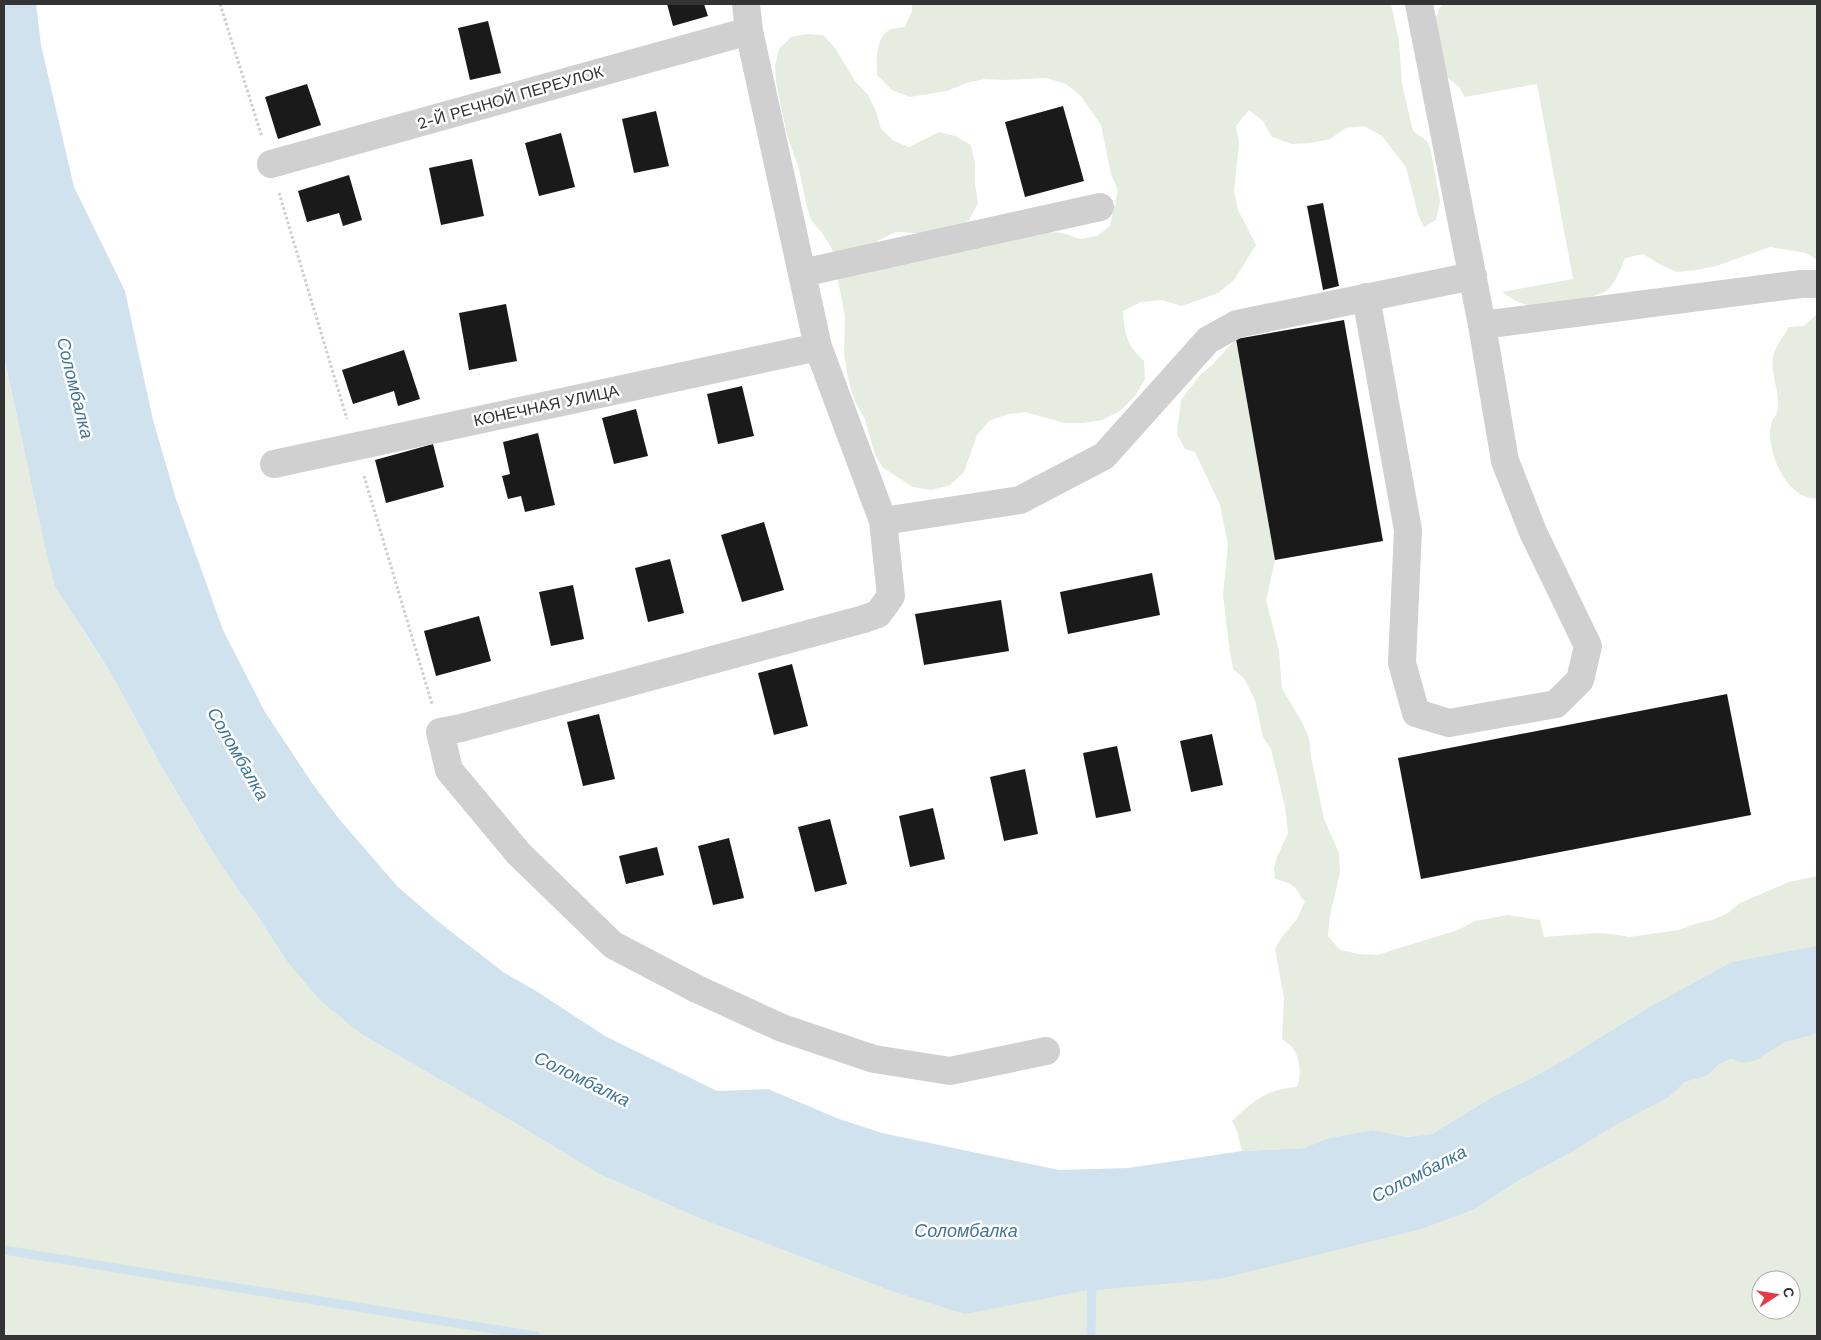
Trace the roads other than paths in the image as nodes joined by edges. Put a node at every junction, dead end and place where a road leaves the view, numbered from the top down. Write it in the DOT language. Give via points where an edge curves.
graph roads {
  1 [pos="746,4"];
  2 [pos="1419,4"];
  3 [pos="749,31"];
  4 [pos="271,164"];
  5 [pos="1100,206"];
  6 [pos="802,273"];
  7 [pos="1473,276"];
  8 [pos="1817,284"];
  9 [pos="1366,298"];
  10 [pos="1482,325"];
  11 [pos="818,346"];
  12 [pos="274,464"];
  13 [pos="884,521"];
  14 [pos="1046,1052"];
  1 -- 3 [label="street"];
  2 -- 7 [label="street"];
  3 -- 4 [label="street, 2-Й РЕЧНОЙ ПЕРЕУЛОК"];
  3 -- 6 [label="street"];
  5 -- 6 [label="street"];
  6 -- 11 [label="street"];
  7 -- 9 [label="street"];
  7 -- 10 [label="street"];
  8 -- 10 [label="street"];
  9 -- 10 [label="street" via="1408,530 1402,663 1416,713 1449,723 1556,704 1580,680 1588,646 1533,532 1505,461"];
  9 -- 13 [label="street" via="1237,324 1208,340 1104,456 1020,500"];
  11 -- 12 [label="street, КОНЕЧНАЯ УЛИЦА"];
  11 -- 13 [label="street"];
  13 -- 14 [label="street" via="890,596 878,614 440,732 449,770 519,854 613,945 697,989 782,1028 874,1059 950,1071"];
}
